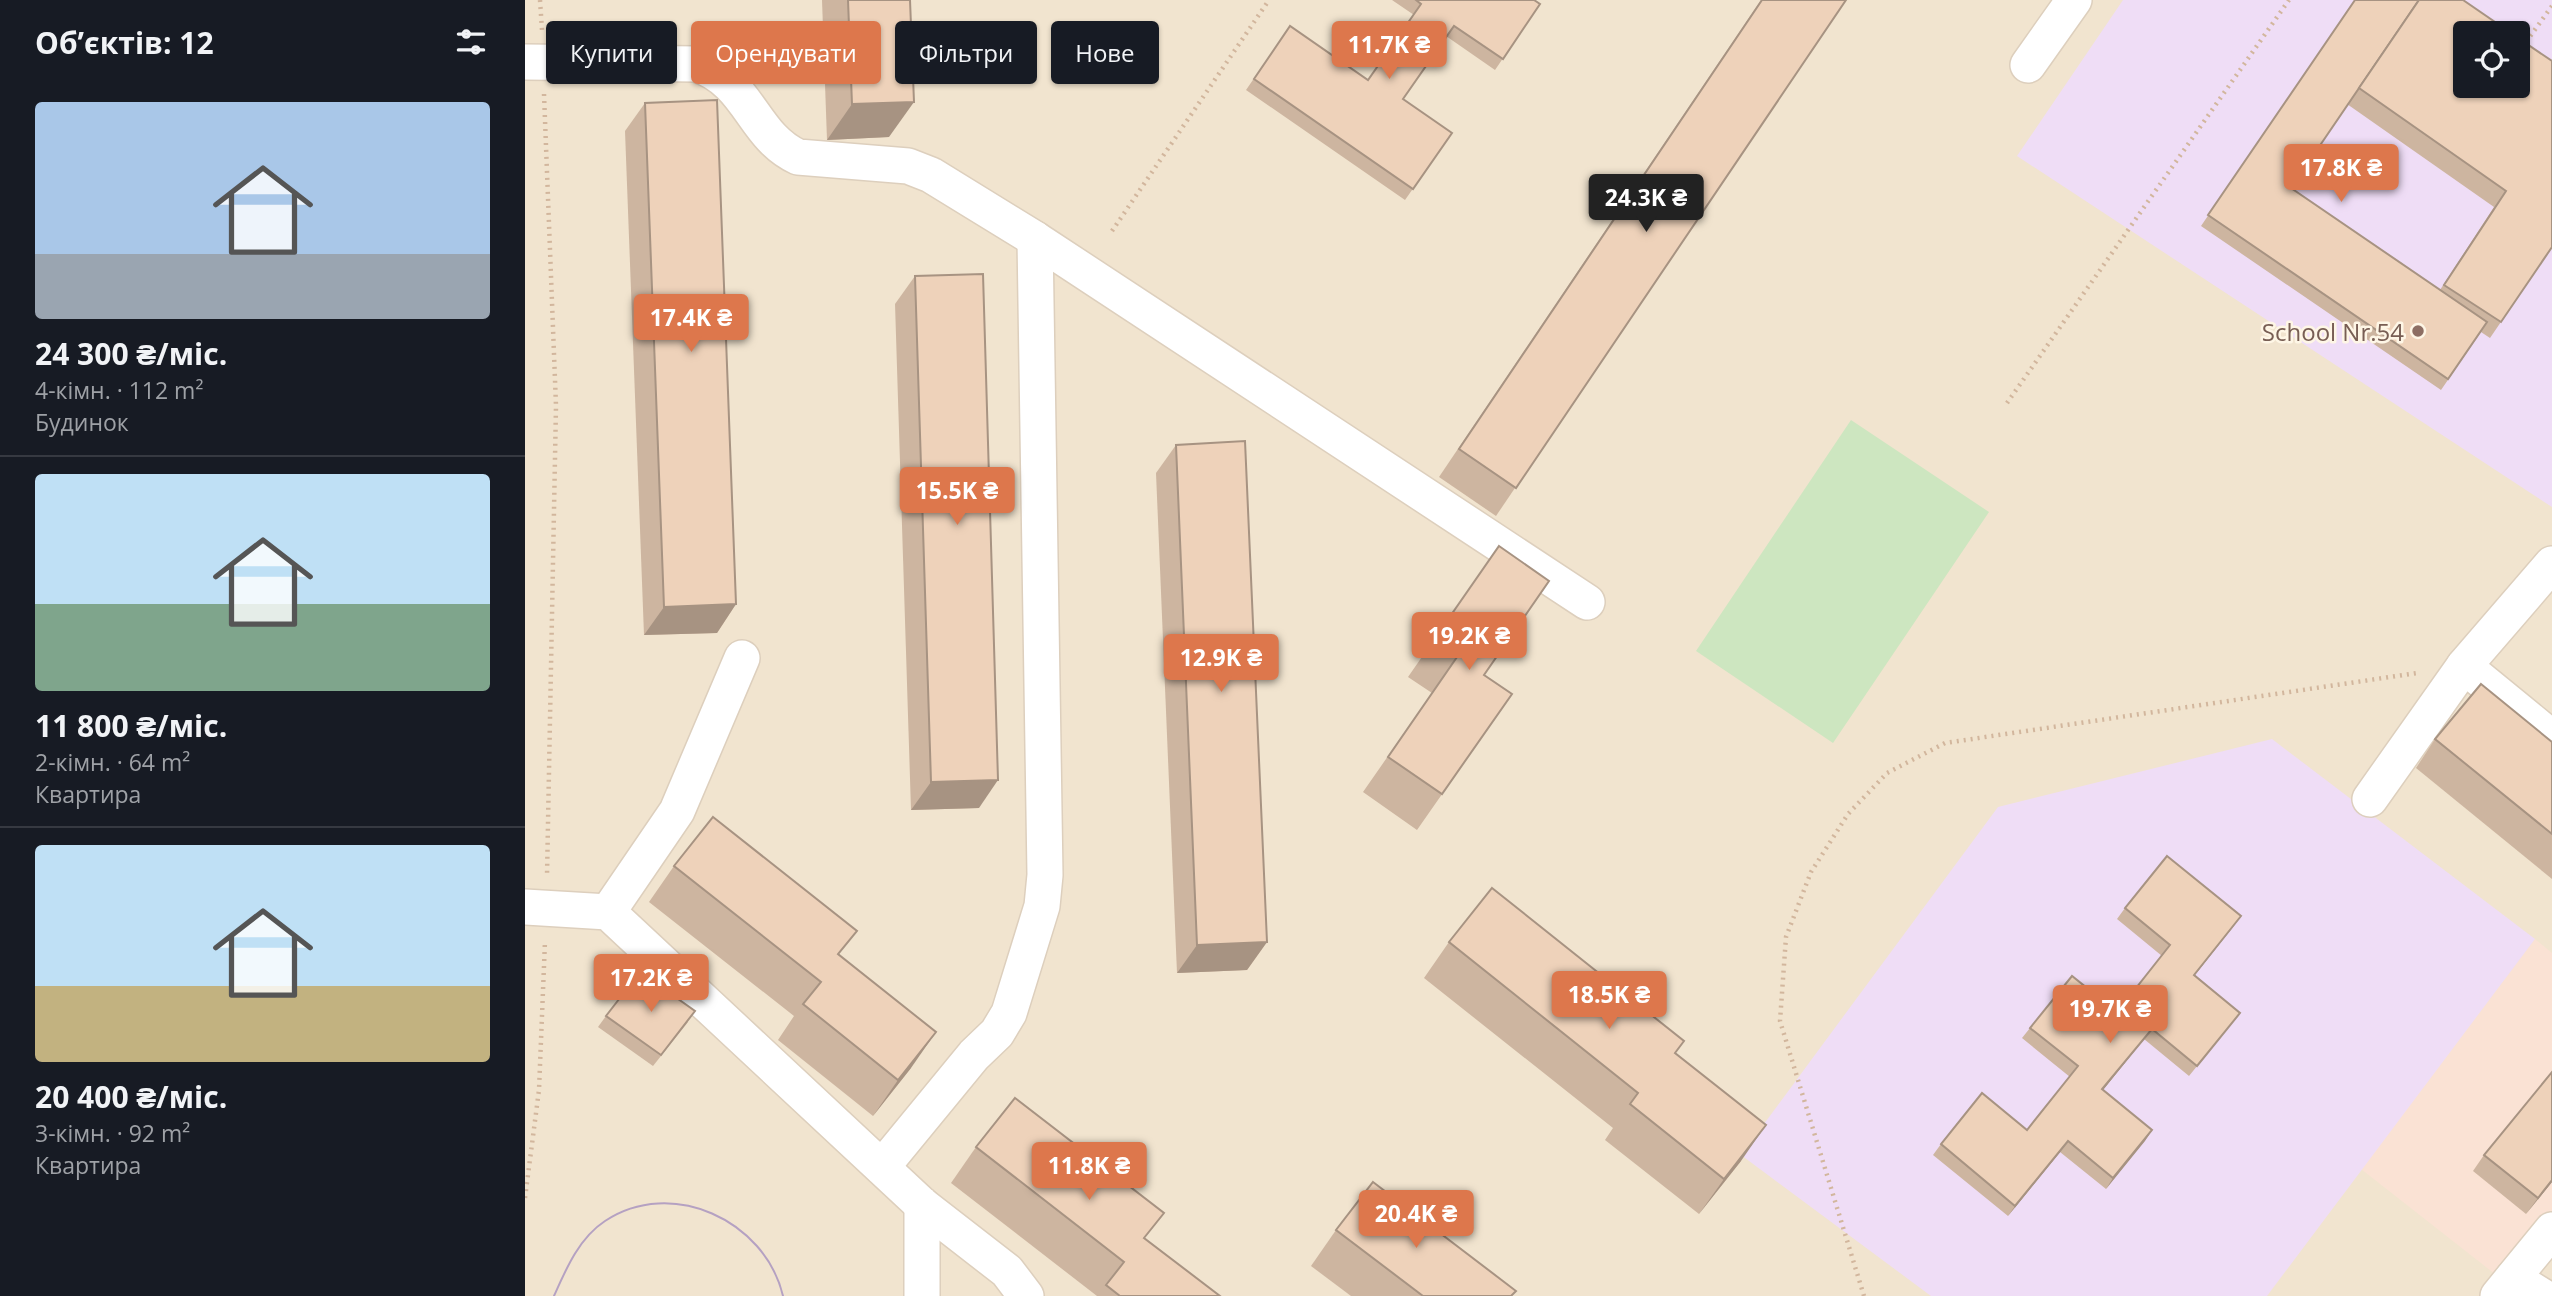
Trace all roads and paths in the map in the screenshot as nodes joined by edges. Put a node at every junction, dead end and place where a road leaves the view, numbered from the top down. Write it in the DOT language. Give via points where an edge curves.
graph roads {
  1 [pos="540,0"];
  2 [pos="1269,0"];
  3 [pos="2074,0"];
  4 [pos="2289,0"];
  5 [pos="2552,6"];
  6 [pos="2530,36"];
  7 [pos="534,63"];
  8 [pos="2028,65"];
  9 [pos="1112,231"];
  10 [pos="1035,239"];
  11 [pos="2007,403"];
  12 [pos="2552,564"];
  13 [pos="1587,602"];
  14 [pos="742,658"];
  15 [pos="2464,666"];
  16 [pos="2552,738"];
  17 [pos="2370,799"];
  18 [pos="536,907"];
  19 [pos="608,912"];
  20 [pos="882,1167"];
  21 [pos="525,1198"];
  22 [pos="922,1205"];
  23 [pos="2552,1230"];
  24 [pos="2506,1287"];
  25 [pos="922,1296"];
  26 [pos="1026,1296"];
  27 [pos="1864,1296"];
  28 [pos="2542,1296"];
  1 -- 7 [label="path"];
  2 -- 9 [label="path"];
  3 -- 8 [label="lane"];
  4 -- 11 [label="path"];
  5 -- 6 [label="path"];
  7 -- 10 [label="lane" via="696,64 730,82 783,150 798,157 908,166 931,175"];
  7 -- 18 [label="path" via="556,406"];
  10 -- 13 [label="lane"];
  10 -- 20 [label="lane" via="1042,906 1009,1013 997,1034 974,1055"];
  12 -- 15 [label="lane"];
  14 -- 19 [label="lane" via="677,811"];
  15 -- 16 [label="lane"];
  15 -- 17 [label="lane"];
  15 -- 27 [label="path" via="1944,743 1887,774 1848,814 1811,872 1786,937 1780,1021"];
  18 -- 19 [label="lane"];
  18 -- 21 [label="path" via="539,1090"];
  19 -- 20 [label="lane"];
  20 -- 22 [label="lane"];
  22 -- 25 [label="lane"];
  22 -- 26 [label="lane" via="1007,1271"];
  23 -- 24 [label="lane"];
  24 -- 28 [label="lane"];
}
